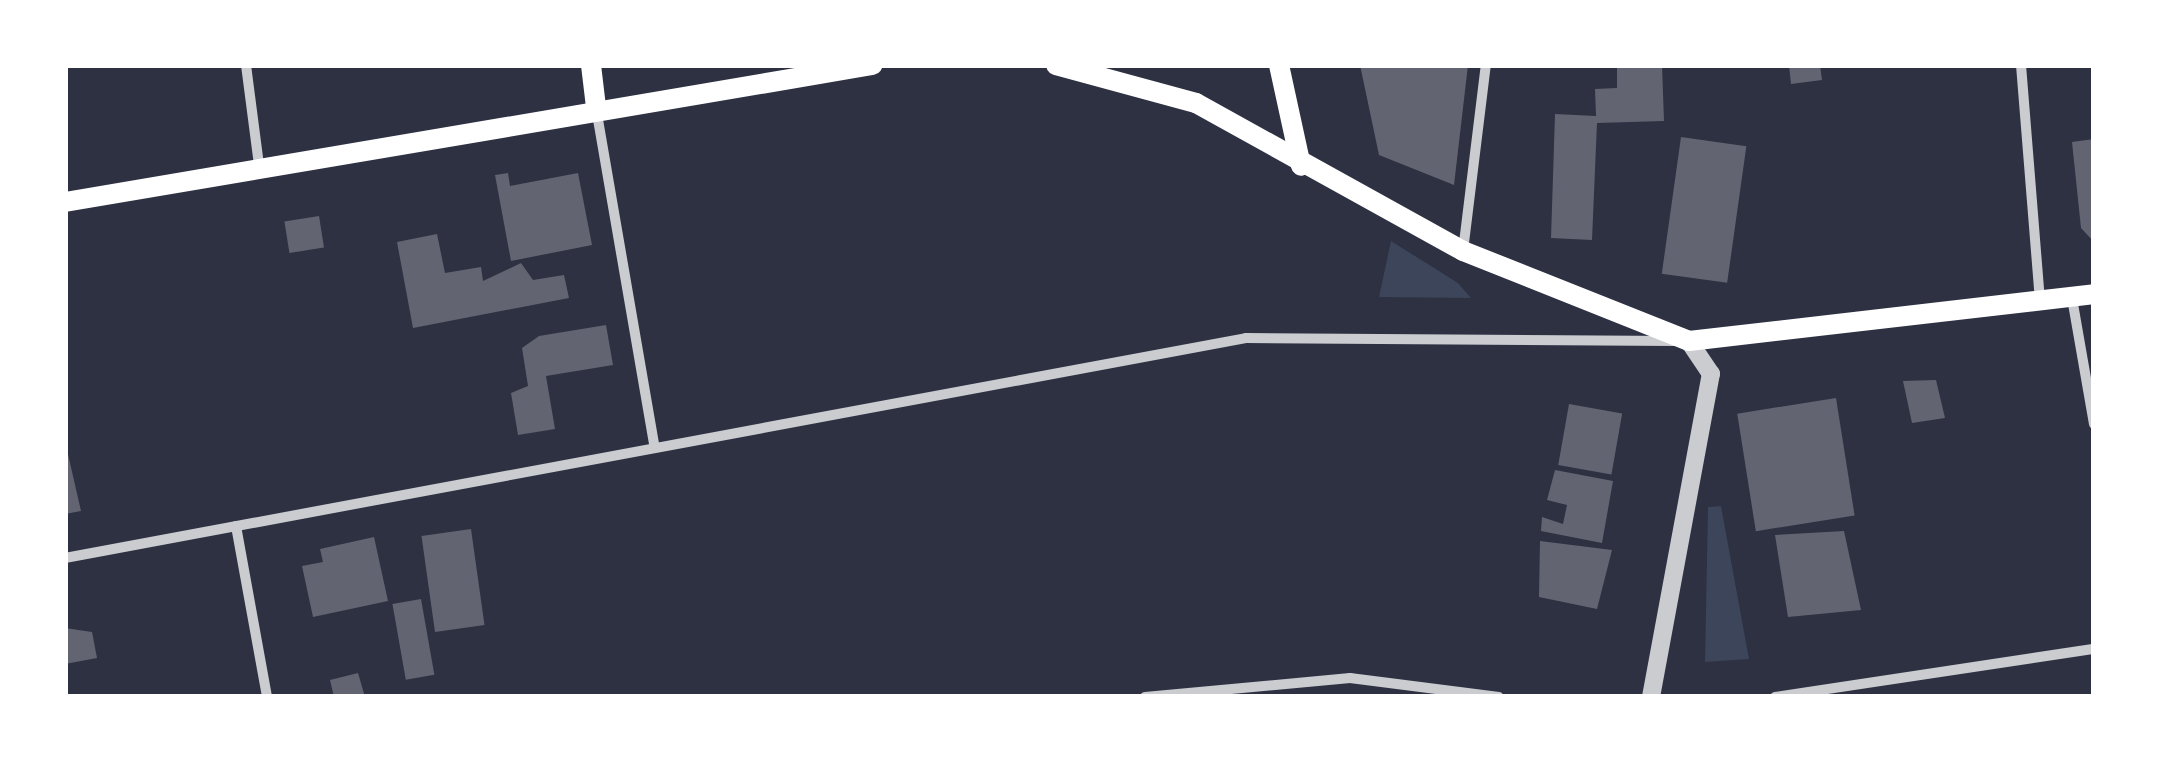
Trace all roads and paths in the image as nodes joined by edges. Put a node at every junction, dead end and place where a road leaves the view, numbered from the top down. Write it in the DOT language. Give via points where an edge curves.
graph roads {
  1 [pos="246,65"];
  2 [pos="590,65"];
  3 [pos="872,65"];
  4 [pos="1056,65"];
  5 [pos="1279,65"];
  6 [pos="1486,65"];
  7 [pos="2021,65"];
  8 [pos="596,107"];
  9 [pos="259,166"];
  10 [pos="1302,166"];
  11 [pos="65,202"];
  12 [pos="1463,250"];
  13 [pos="2094,294"];
  14 [pos="2072,298"];
  15 [pos="2040,303"];
  16 [pos="1690,341"];
  17 [pos="2094,424"];
  18 [pos="655,448"];
  19 [pos="236,526"];
  20 [pos="65,558"];
  21 [pos="2094,649"];
  22 [pos="267,697"];
  23 [pos="1145,697"];
  24 [pos="1499,697"];
  25 [pos="1651,697"];
  26 [pos="1775,697"];
  1 -- 9 [label="street"];
  2 -- 8 [label="main road"];
  3 -- 8 [label="main road"];
  4 -- 10 [label="main road" via="1196,104"];
  5 -- 10 [label="main road"];
  6 -- 12 [label="street"];
  7 -- 15 [label="street"];
  8 -- 9 [label="main road"];
  8 -- 18 [label="street"];
  9 -- 11 [label="main road"];
  10 -- 12 [label="main road"];
  12 -- 16 [label="main road"];
  13 -- 14 [label="main road"];
  14 -- 15 [label="main road"];
  14 -- 17 [label="street"];
  15 -- 16 [label="main road"];
  16 -- 18 [label="street" via="1246,338"];
  16 -- 25 [label="street" via="1710,374"];
  18 -- 19 [label="street"];
  19 -- 20 [label="street"];
  19 -- 22 [label="street"];
  21 -- 26 [label="street"];
  23 -- 24 [label="street" via="1350,678"];
}
